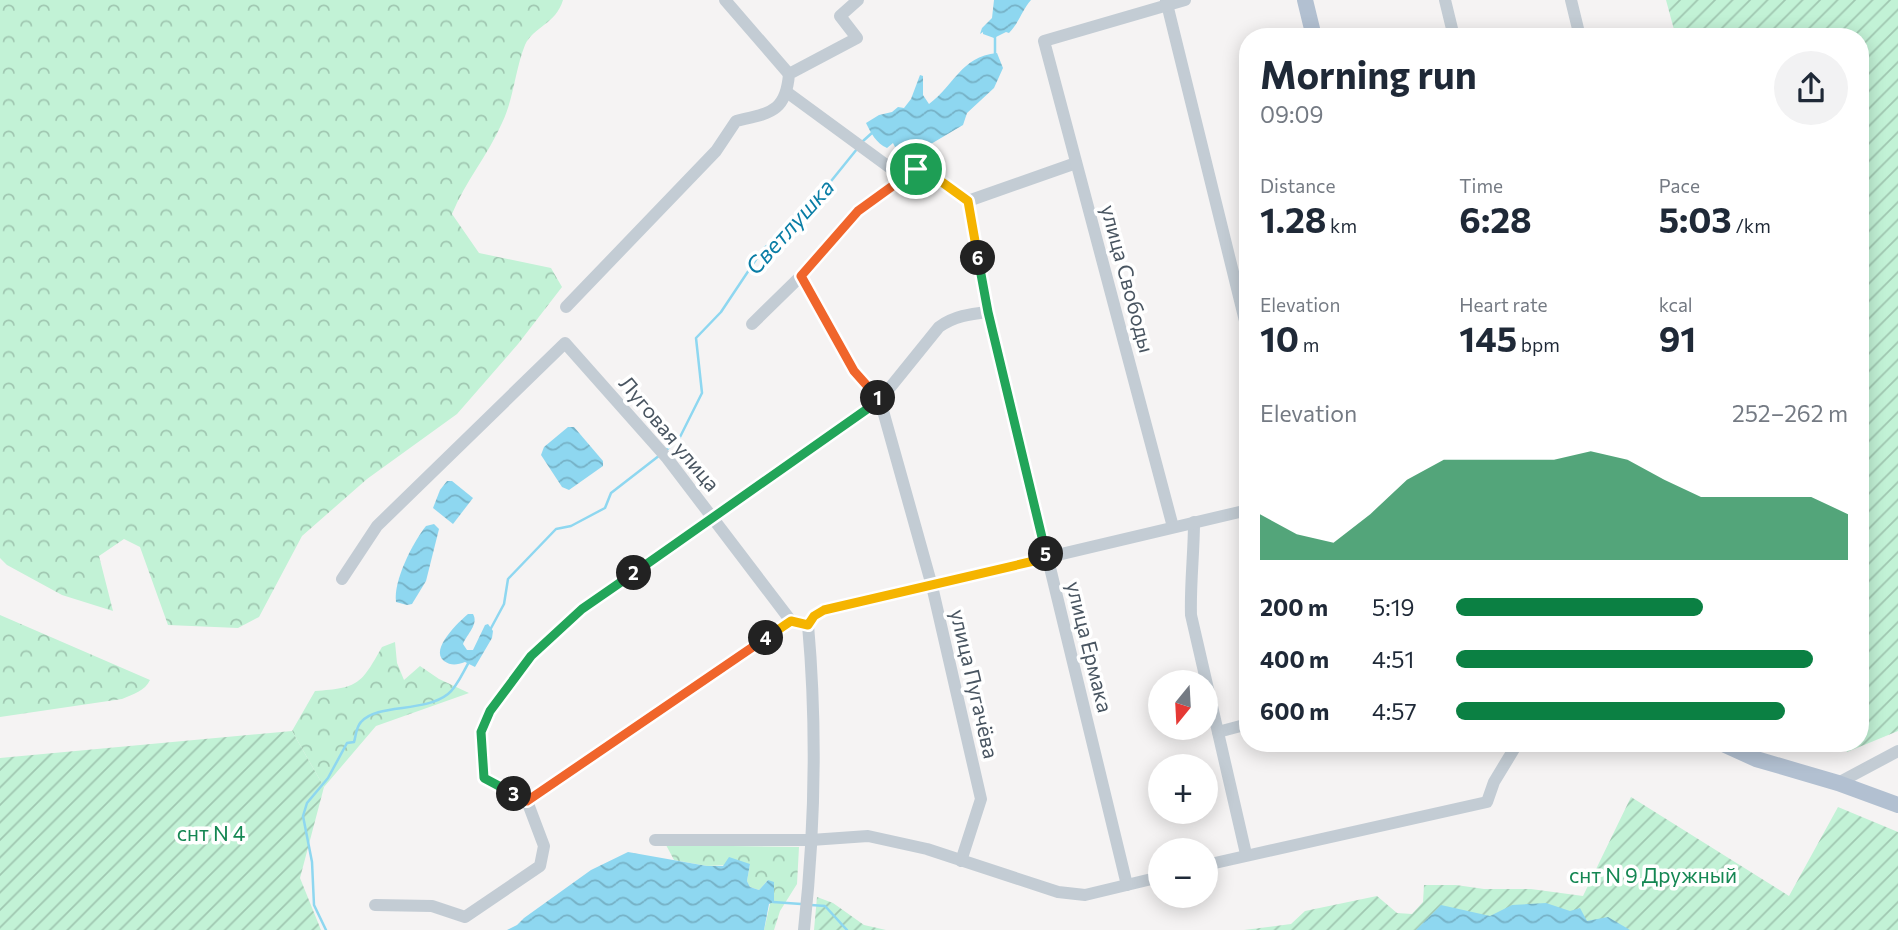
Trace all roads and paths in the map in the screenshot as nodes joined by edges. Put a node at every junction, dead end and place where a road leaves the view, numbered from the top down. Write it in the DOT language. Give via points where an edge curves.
graph roads {
  1 [pos="724,0"];
  2 [pos="858,0"];
  3 [pos="1185,0"];
  4 [pos="1306,0"];
  5 [pos="1445,0"];
  6 [pos="1572,0"];
  7 [pos="1167,2"];
  8 [pos="1312,28"];
  9 [pos="1452,28"];
  10 [pos="1578,28"];
  11 [pos="789,74"];
  12 [pos="788,93"];
  13 [pos="1076,163"];
  14 [pos="904,178"];
  15 [pos="968,201"];
  16 [pos="801,276"];
  17 [pos="1239,296"];
  18 [pos="566,307"];
  19 [pos="988,312"];
  20 [pos="752,324"];
  21 [pos="880,400"];
  22 [pos="1239,512"];
  23 [pos="714,517"];
  24 [pos="1194,522"];
  25 [pos="1174,527"];
  26 [pos="1047,558"];
  27 [pos="342,579"];
  28 [pos="932,586"];
  29 [pos="791,621"];
  30 [pos="808,625"];
  31 [pos="1204,670"];
  32 [pos="1239,726"];
  33 [pos="1218,732"];
  34 [pos="1898,751"];
  35 [pos="1512,752"];
  36 [pos="1757,752"];
  37 [pos="1838,783"];
  38 [pos="527,801"];
  39 [pos="1898,805"];
  40 [pos="655,840"];
  41 [pos="811,840"];
  42 [pos="1246,854"];
  43 [pos="961,861"];
  44 [pos="1218,862"];
  45 [pos="1148,880"];
  46 [pos="1127,885"];
  47 [pos="375,905"];
  48 [pos="804,930"];
  1 -- 11 [label="street"];
  2 -- 11 [label="street" via="840,16 857,38"];
  3 -- 7 [label="street"];
  4 -- 8 [label="main road"];
  5 -- 9 [label="street"];
  6 -- 10 [label="street"];
  7 -- 13 [label="street, улица Свободы" via="1044,41"];
  7 -- 17 [label="street"];
  11 -- 12 [label="street"];
  12 -- 14 [label="street"];
  12 -- 18 [label="street" via="772,112 736,121 716,151"];
  13 -- 15 [label="street"];
  13 -- 25 [label="street, улица Свободы"];
  14 -- 15 [label="street" via="916,169"];
  14 -- 16 [label="street" via="858,211"];
  15 -- 19 [label="street, улица Ермака"];
  16 -- 20 [label="street"];
  16 -- 21 [label="street, улица Пугачёва" via="854,371"];
  19 -- 21 [label="street" via="966,314 939,327"];
  19 -- 26 [label="street, улица Ермака"];
  21 -- 23 [label="street"];
  21 -- 28 [label="street, улица Пугачёва"];
  22 -- 24 [label="street"];
  23 -- 27 [label="street, Луговая улица" via="565,343 377,526"];
  23 -- 29 [label="street, Луговая улица"];
  23 -- 38 [label="street" via="582,609 531,656 490,711 481,732 484,778"];
  24 -- 25 [label="street"];
  24 -- 31 [label="street" via="1191,615"];
  25 -- 26 [label="street"];
  26 -- 28 [label="street"];
  26 -- 46 [label="street, улица Ермака"];
  28 -- 30 [label="street" via="824,610"];
  28 -- 43 [label="street, улица Пугачёва" via="981,799"];
  29 -- 30 [label="street"];
  29 -- 38 [label="street"];
  30 -- 41 [label="street" via="814,725"];
  32 -- 33 [label="street"];
  33 -- 42 [label="street"];
  34 -- 37 [label="street"];
  35 -- 42 [label="street" via="1486,802"];
  36 -- 37 [label="main road"];
  37 -- 39 [label="main road"];
  38 -- 47 [label="street" via="544,846 540,866 465,917 432,906"];
  40 -- 41 [label="street"];
  41 -- 43 [label="street" via="868,836"];
  41 -- 48 [label="street"];
  42 -- 44 [label="street"];
  43 -- 46 [label="street" via="1058,892 1085,895"];
  45 -- 46 [label="street"];
}
